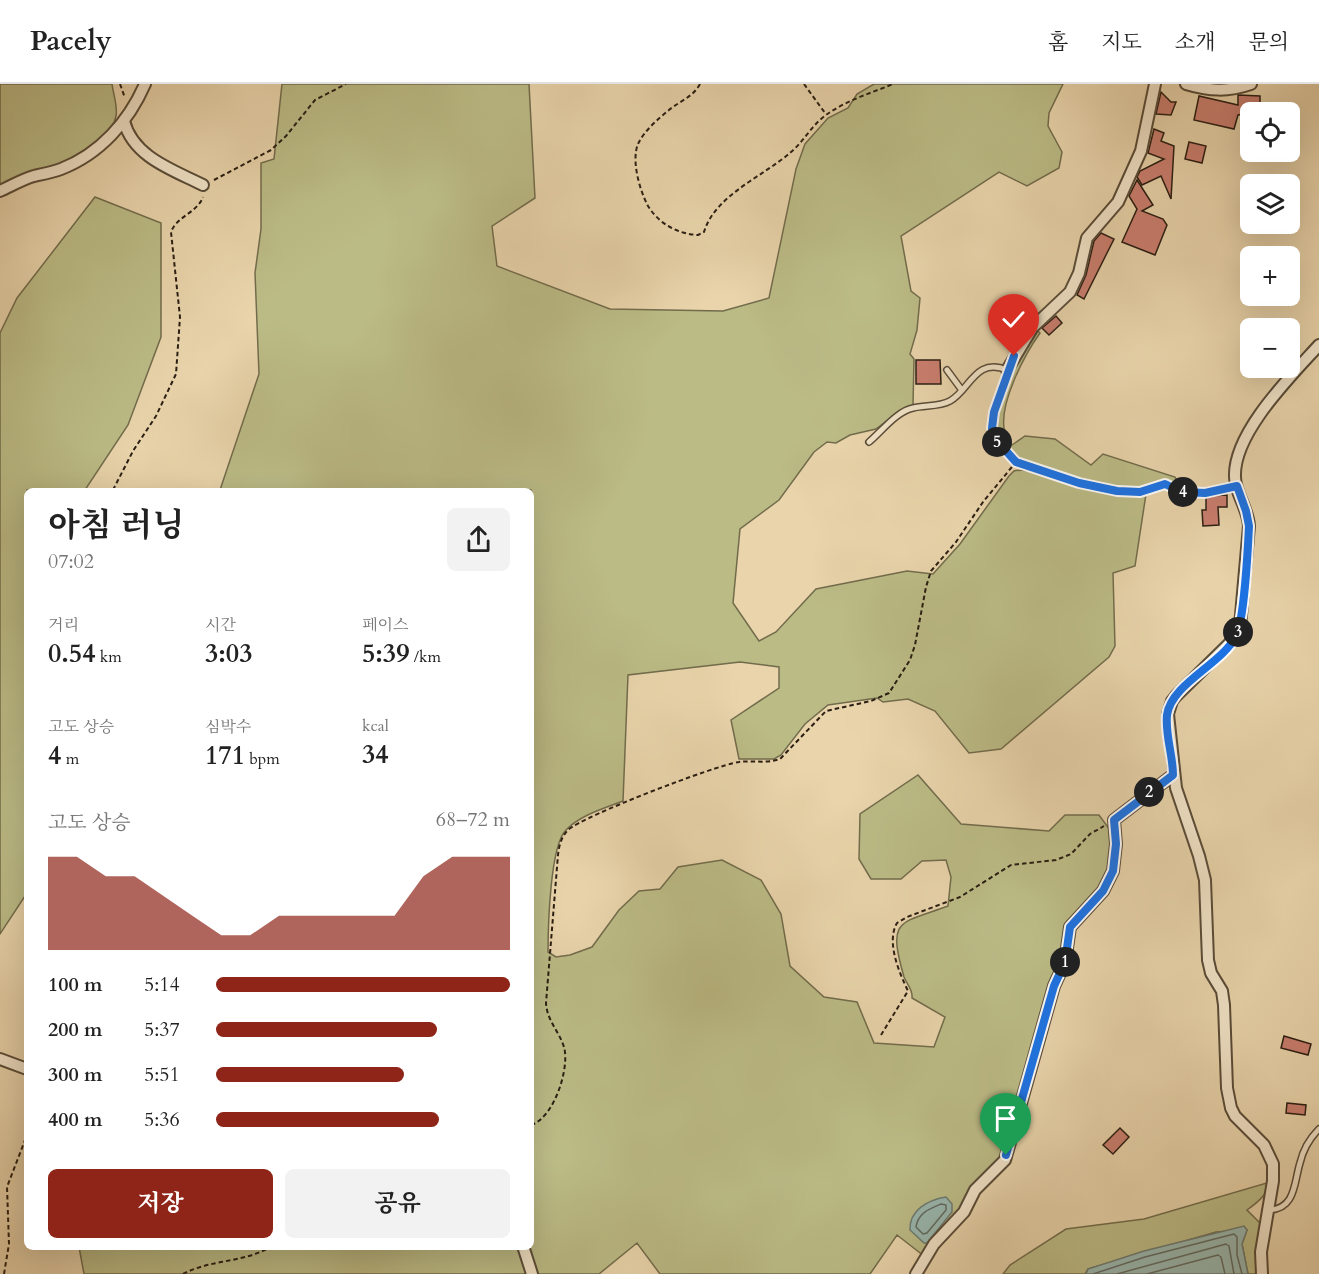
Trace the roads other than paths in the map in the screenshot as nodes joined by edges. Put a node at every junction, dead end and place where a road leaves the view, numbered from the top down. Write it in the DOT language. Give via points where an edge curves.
graph roads {
  1 [pos="145,84"];
  2 [pos="1155,84"];
  3 [pos="1186,84"];
  4 [pos="1251,84"];
  5 [pos="124,121"];
  6 [pos="203,185"];
  7 [pos="0,191"];
  8 [pos="1319,345"];
  9 [pos="947,370"];
  10 [pos="1007,370"];
  11 [pos="961,389"];
  12 [pos="868,442"];
  13 [pos="1173,775"];
  14 [pos="0,1059"];
  15 [pos="24,1068"];
  16 [pos="1319,1129"];
  17 [pos="1267,1210"];
  18 [pos="524,1250"];
  19 [pos="532,1274"];
  20 [pos="916,1274"];
  21 [pos="1262,1274"];
  1 -- 5 [label="street"];
  2 -- 10 [label="street" via="1141,150 1118,202 1087,238 1070,292 1033,327"];
  3 -- 4 [label="street" via="1220,90"];
  5 -- 6 [label="street" via="138,148"];
  5 -- 7 [label="street" via="83,158"];
  8 -- 13 [label="street" via="1245,436 1237,459 1235,477 1249,526 1240,626 1227,648 1172,701 1167,724"];
  9 -- 11 [label="lane"];
  10 -- 11 [label="lane" via="988,368"];
  11 -- 12 [label="lane" via="945,403 908,410"];
  13 -- 17 [label="street" via="1205,880 1208,960 1222,991 1231,1108 1264,1145 1273,1164"];
  13 -- 20 [label="street" via="1114,820 1113,871 1103,891 1070,927 1065,962 1054,986 1005,1160 975,1190 964,1212 934,1244"];
  14 -- 15 [label="street"];
  16 -- 17 [label="lane" via="1300,1160 1295,1190 1288,1201 1280,1209"];
  17 -- 21 [label="street"];
  18 -- 19 [label="street"];
}
